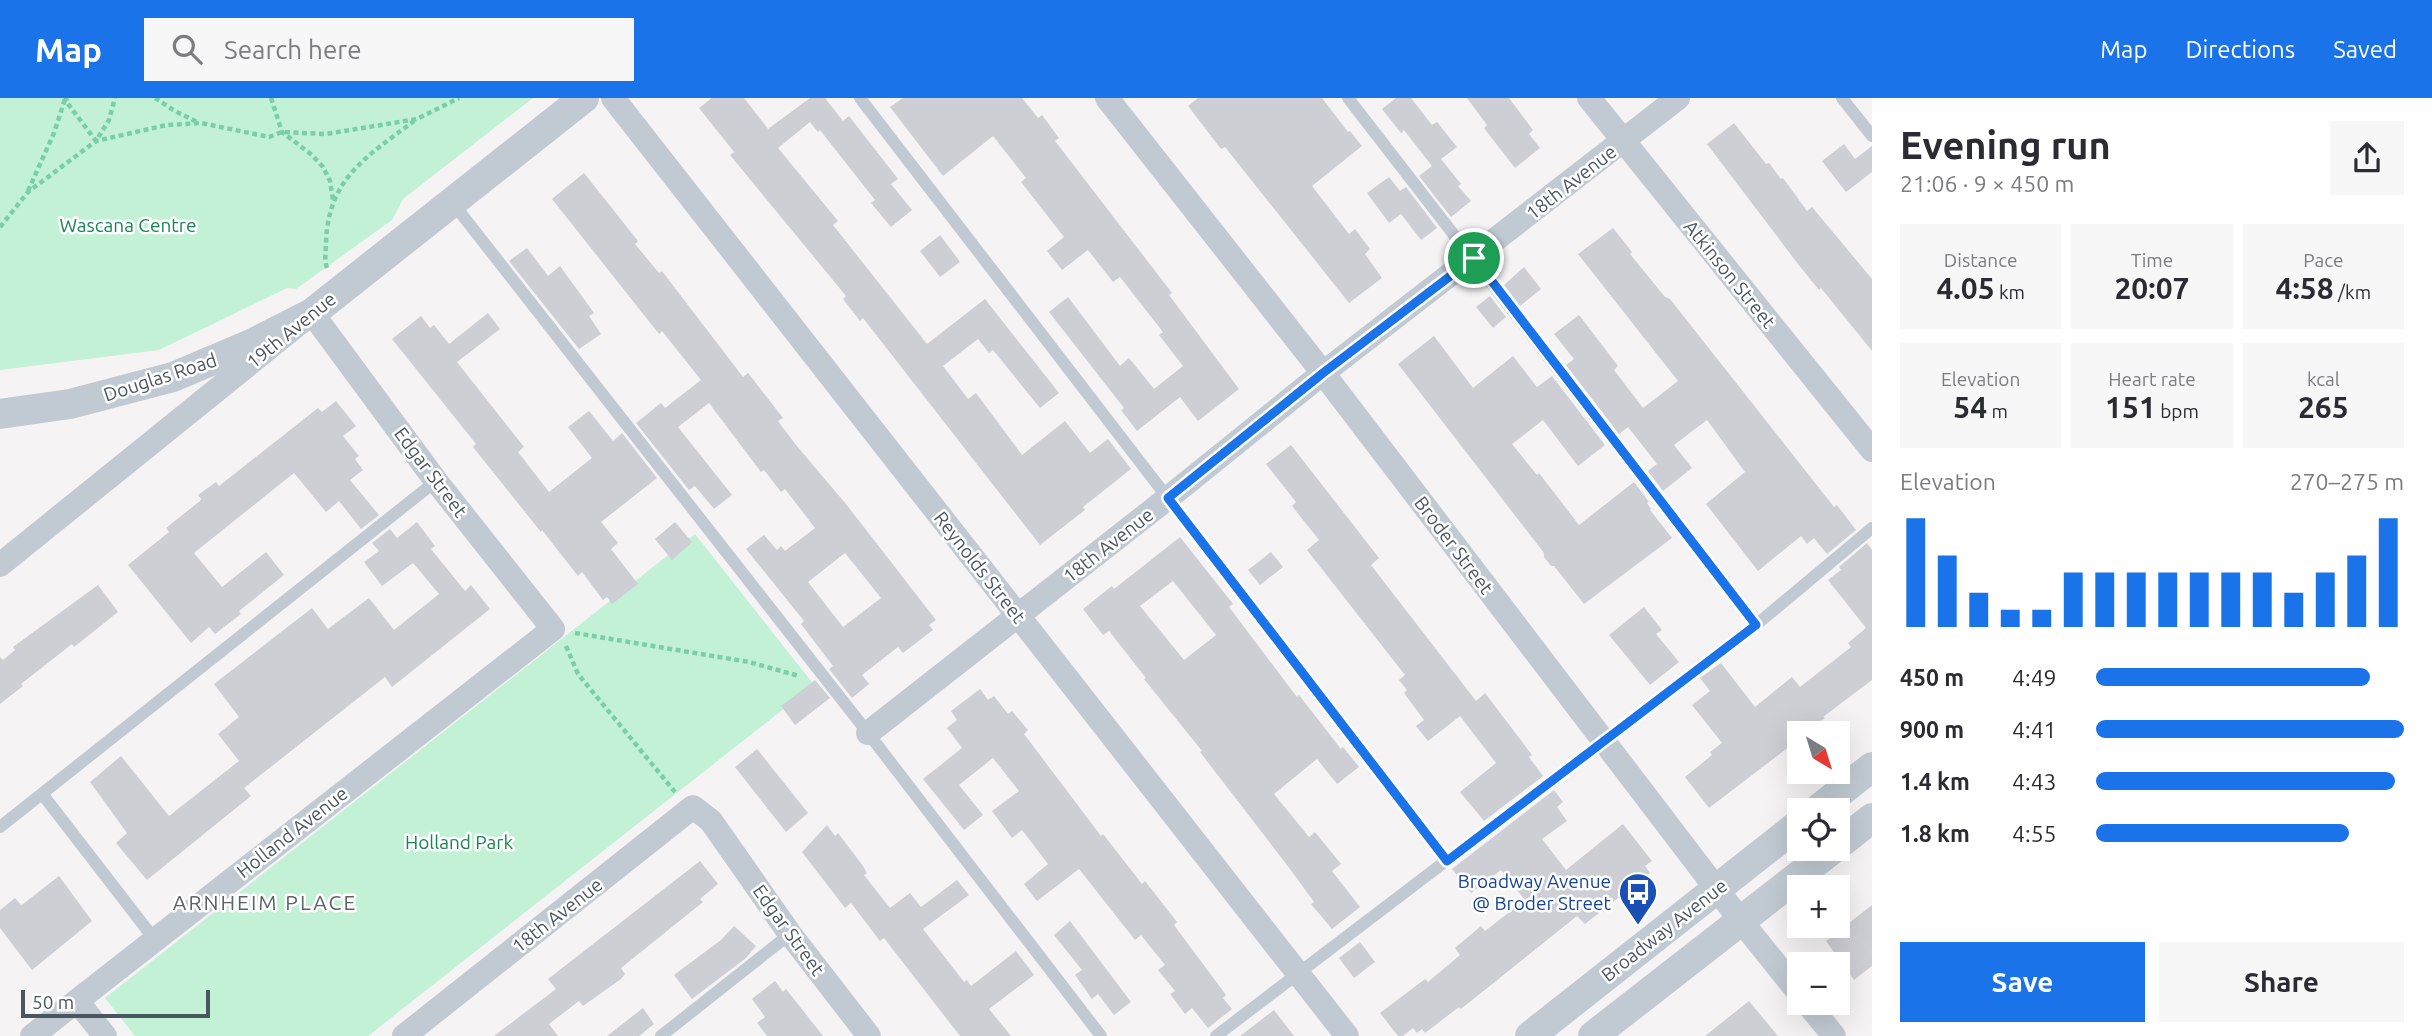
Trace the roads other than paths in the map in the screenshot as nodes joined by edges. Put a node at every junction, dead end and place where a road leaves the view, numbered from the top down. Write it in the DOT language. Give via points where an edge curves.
graph roads {
  1 [pos="584,98"];
  2 [pos="613,98"];
  3 [pos="860,98"];
  4 [pos="1107,98"];
  5 [pos="1348,98"];
  6 [pos="1588,98"];
  7 [pos="1678,98"];
  8 [pos="1842,98"];
  9 [pos="1872,136"];
  10 [pos="1622,142"];
  11 [pos="452,202"];
  12 [pos="1474,258"];
  13 [pos="312,313"];
  14 [pos="1323,373"];
  15 [pos="0,414"];
  16 [pos="1872,450"];
  17 [pos="436,481"];
  18 [pos="1168,498"];
  19 [pos="1872,528"];
  20 [pos="0,565"];
  21 [pos="1017,615"];
  22 [pos="1756,625"];
  23 [pos="553,629"];
  24 [pos="868,733"];
  25 [pos="1604,741"];
  26 [pos="1872,767"];
  27 [pos="43,795"];
  28 [pos="1832,798"];
  29 [pos="702,814"];
  30 [pos="1872,818"];
  31 [pos="0,827"];
  32 [pos="1787,833"];
  33 [pos="1850,835"];
  34 [pos="1447,861"];
  35 [pos="1818,861"];
  36 [pos="1717,888"];
  37 [pos="1741,921"];
  38 [pos="790,934"];
  39 [pos="155,940"];
  40 [pos="1297,973"];
  41 [pos="1787,978"];
  42 [pos="77,1001"];
  43 [pos="1817,1015"];
  44 [pos="32,1036"];
  45 [pos="105,1036"];
  46 [pos="404,1036"];
  47 [pos="662,1036"];
  48 [pos="869,1036"];
  49 [pos="1101,1036"];
  50 [pos="1216,1036"];
  51 [pos="1347,1036"];
  52 [pos="1530,1036"];
  53 [pos="1593,1036"];
  54 [pos="1834,1036"];
  1 -- 11 [label="street, 19th Avenue"];
  2 -- 21 [label="street, Reynolds Street"];
  3 -- 18 [label="lane"];
  4 -- 14 [label="street, Broder Street"];
  5 -- 12 [label="lane"];
  6 -- 10 [label="street, Atkinson Street"];
  7 -- 10 [label="street, 18th Avenue"];
  8 -- 9 [label="lane"];
  10 -- 12 [label="street, 18th Avenue"];
  10 -- 16 [label="street, Atkinson Street"];
  11 -- 13 [label="street, 19th Avenue"];
  11 -- 24 [label="lane"];
  12 -- 14 [label="street, 18th Avenue"];
  12 -- 22 [label="lane"];
  13 -- 15 [label="street, Douglas Road" via="173,377 70,404"];
  13 -- 17 [label="street, Edgar Street"];
  13 -- 20 [label="street, 19th Avenue"];
  14 -- 18 [label="street, 18th Avenue"];
  14 -- 25 [label="street, Broder Street"];
  17 -- 23 [label="street, Edgar Street"];
  17 -- 27 [label="lane"];
  18 -- 21 [label="street, 18th Avenue"];
  18 -- 34 [label="lane"];
  19 -- 22 [label="lane"];
  21 -- 24 [label="street, 18th Avenue"];
  21 -- 40 [label="street, Reynolds Street"];
  22 -- 25 [label="lane"];
  23 -- 39 [label="street, Holland Avenue"];
  24 -- 49 [label="lane"];
  25 -- 34 [label="lane"];
  25 -- 36 [label="street, Broder Street"];
  26 -- 28 [label="street"];
  27 -- 31 [label="lane"];
  27 -- 39 [label="lane"];
  29 -- 38 [label="street, Edgar Street"];
  29 -- 46 [label="street, 18th Avenue"];
  30 -- 33 [label="street"];
  32 -- 36 [label="street, Broadway Avenue"];
  34 -- 40 [label="lane"];
  35 -- 37 [label="street, Broadway Avenue"];
  36 -- 37 [label="street, Broder Street"];
  36 -- 52 [label="street, Broadway Avenue"];
  37 -- 41 [label="street, Broder Street"];
  37 -- 53 [label="street, Broadway Avenue"];
  38 -- 47 [label="lane"];
  38 -- 48 [label="street, Edgar Street"];
  39 -- 42 [label="street, Holland Avenue"];
  40 -- 50 [label="lane"];
  40 -- 51 [label="street, Reynolds Street"];
  42 -- 44 [label="street, Holland Avenue"];
  42 -- 45 [label="street"];
  43 -- 54 [label="street"];
}
